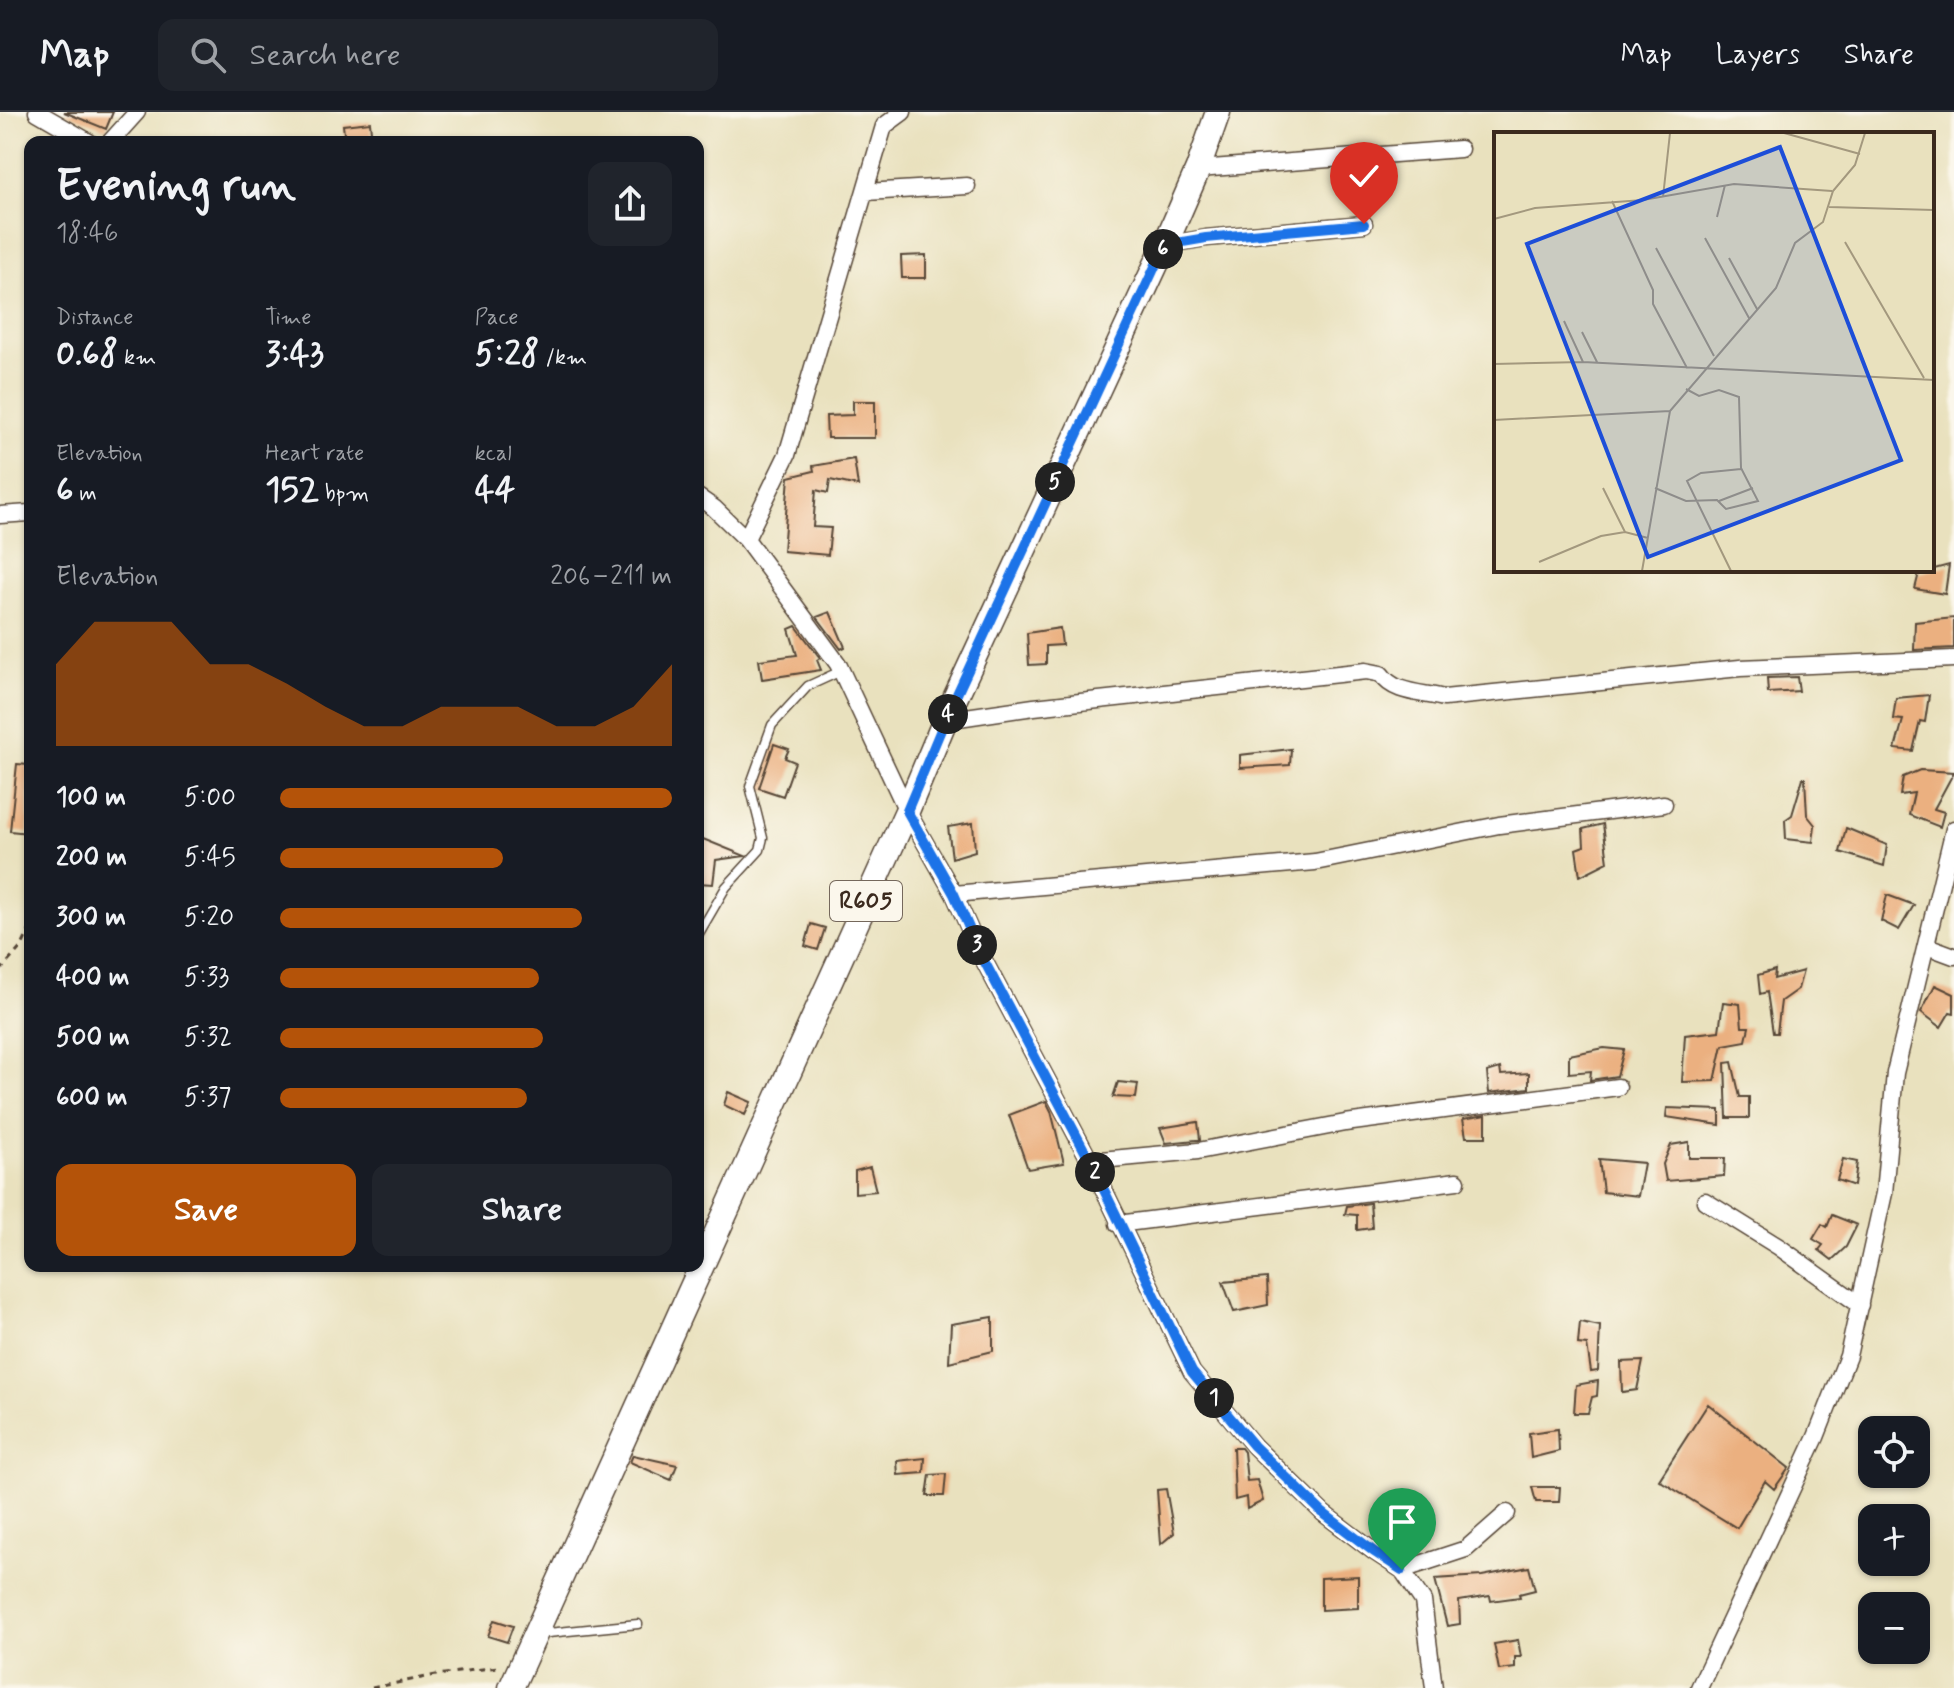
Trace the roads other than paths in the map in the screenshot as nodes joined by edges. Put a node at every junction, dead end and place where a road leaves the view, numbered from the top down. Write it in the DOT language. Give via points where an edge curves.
graph roads {
  1 [pos="37,112"];
  2 [pos="137,112"];
  3 [pos="903,112"];
  4 [pos="1218,112"];
  5 [pos="79,136"];
  6 [pos="115,136"];
  7 [pos="1460,149"];
  8 [pos="1198,169"];
  9 [pos="967,186"];
  10 [pos="866,192"];
  11 [pos="1364,224"];
  12 [pos="1165,245"];
  13 [pos="704,501"];
  14 [pos="24,513"];
  15 [pos="0,515"];
  16 [pos="746,539"];
  17 [pos="1954,659"];
  18 [pos="841,671"];
  19 [pos="945,720"];
  20 [pos="1664,804"];
  21 [pos="907,811"];
  22 [pos="1954,829"];
  23 [pos="954,894"];
  24 [pos="704,925"];
  25 [pos="1927,946"];
  26 [pos="1954,956"];
  27 [pos="1618,1087"];
  28 [pos="1090,1161"];
  29 [pos="1457,1181"];
  30 [pos="1705,1201"];
  31 [pos="1118,1224"];
  32 [pos="704,1259"];
  33 [pos="698,1272"];
  34 [pos="1860,1305"];
  35 [pos="1507,1513"];
  36 [pos="1402,1570"];
  37 [pos="638,1624"];
  38 [pos="534,1635"];
  39 [pos="511,1688"];
  40 [pos="1434,1688"];
  41 [pos="1699,1688"];
  1 -- 5 [label="street"];
  2 -- 6 [label="street"];
  3 -- 10 [label="street" via="884,126"];
  4 -- 8 [label="main road, R605"];
  7 -- 8 [label="street"];
  8 -- 12 [label="main road, R605"];
  9 -- 10 [label="street"];
  10 -- 16 [label="street" via="787,455"];
  11 -- 12 [label="street"];
  12 -- 19 [label="main road, R605"];
  13 -- 16 [label="street"];
  14 -- 15 [label="street"];
  16 -- 18 [label="street"];
  17 -- 19 [label="street" via="1740,668 1444,698 1397,690 1381,674 1366,671"];
  18 -- 21 [label="street"];
  18 -- 24 [label="lane" via="808,686 772,725 750,786 763,838 760,850 726,887"];
  19 -- 21 [label="main road, R605"];
  20 -- 23 [label="street" via="1499,825 1315,862"];
  21 -- 23 [label="street"];
  21 -- 32 [label="main road, R605"];
  22 -- 25 [label="street"];
  23 -- 28 [label="street"];
  25 -- 26 [label="street"];
  25 -- 34 [label="street" via="1895,1073 1884,1193"];
  27 -- 28 [label="street" via="1345,1123 1198,1151"];
  28 -- 31 [label="street"];
  29 -- 31 [label="street"];
  30 -- 34 [label="street"];
  31 -- 36 [label="street" via="1192,1372 1254,1446 1323,1513"];
  33 -- 38 [label="main road, R605"];
  34 -- 41 [label="street" via="1848,1356 1816,1437"];
  35 -- 36 [label="street" via="1466,1549"];
  36 -- 40 [label="street" via="1423,1601"];
  37 -- 38 [label="lane"];
  38 -- 39 [label="main road, R605"];
}
